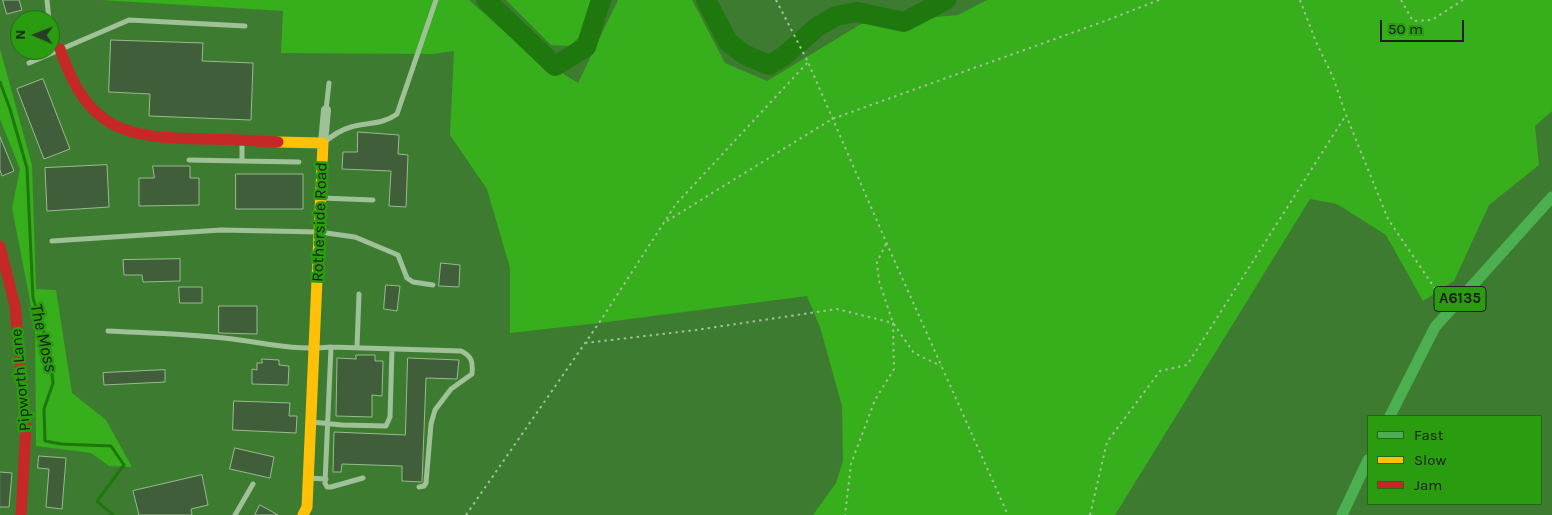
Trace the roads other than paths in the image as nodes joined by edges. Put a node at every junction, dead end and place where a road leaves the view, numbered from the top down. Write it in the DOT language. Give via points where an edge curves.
graph roads {
  1 [pos="436,0"];
  2 [pos="246,26"];
  3 [pos="60,50"];
  4 [pos="60,56"];
  5 [pos="36,60"];
  6 [pos="29,63"];
  7 [pos="329,83"];
  8 [pos="326,110"];
  9 [pos="242,140"];
  10 [pos="322,143"];
  11 [pos="188,160"];
  12 [pos="242,161"];
  13 [pos="299,162"];
  14 [pos="1552,197"];
  15 [pos="320,198"];
  16 [pos="373,200"];
  17 [pos="319,232"];
  18 [pos="52,241"];
  19 [pos="0,246"];
  20 [pos="433,285"];
  21 [pos="359,294"];
  22 [pos="108,331"];
  23 [pos="331,347"];
  24 [pos="357,348"];
  25 [pos="315,349"];
  26 [pos="392,349"];
  27 [pos="1390,415"];
  28 [pos="311,422"];
  29 [pos="328,423"];
  30 [pos="1367,462"];
  31 [pos="308,478"];
  32 [pos="363,478"];
  33 [pos="326,479"];
  34 [pos="253,484"];
  35 [pos="419,487"];
  36 [pos="20,515"];
  37 [pos="235,515"];
  38 [pos="303,515"];
  39 [pos="1342,515"];
  1 -- 10 [label="lane" via="397,114 376,124 351,127"];
  2 -- 3 [label="lane" via="129,20"];
  4 -- 9 [label="street, Rotherside Road" via="83,97 121,129 150,136"];
  5 -- 6 [label="lane"];
  7 -- 8 [label="lane"];
  8 -- 10 [label="street"];
  9 -- 10 [label="street, Rotherside Road"];
  9 -- 12 [label="lane"];
  10 -- 15 [label="street, Rotherside Road"];
  11 -- 12 [label="lane"];
  12 -- 13 [label="lane"];
  14 -- 27 [label="street, A6135" via="1435,328"];
  15 -- 16 [label="lane"];
  15 -- 17 [label="street, Rotherside Road"];
  17 -- 18 [label="lane" via="220,230"];
  17 -- 20 [label="lane" via="354,237 383,247 398,255 406,278"];
  17 -- 25 [label="street, Rotherside Road"];
  19 -- 36 [label="street, Pipworth Lane" via="14,306 26,427"];
  21 -- 24 [label="lane"];
  22 -- 25 [label="lane" via="226,338 285,348"];
  23 -- 24 [label="lane"];
  23 -- 25 [label="lane"];
  23 -- 29 [label="lane"];
  24 -- 26 [label="lane"];
  25 -- 28 [label="street, Rotherside Road"];
  26 -- 29 [label="lane" via="390,417 386,426"];
  26 -- 35 [label="lane" via="461,351 472,360 472,374 451,389 436,410 431,424 426,483"];
  28 -- 29 [label="lane"];
  28 -- 31 [label="street, Rotherside Road"];
  29 -- 33 [label="lane"];
  30 -- 39 [label="street"];
  31 -- 33 [label="lane"];
  31 -- 38 [label="street, Rotherside Road" via="307,507"];
  32 -- 33 [label="lane" via="327,487"];
  34 -- 37 [label="lane"];
}
